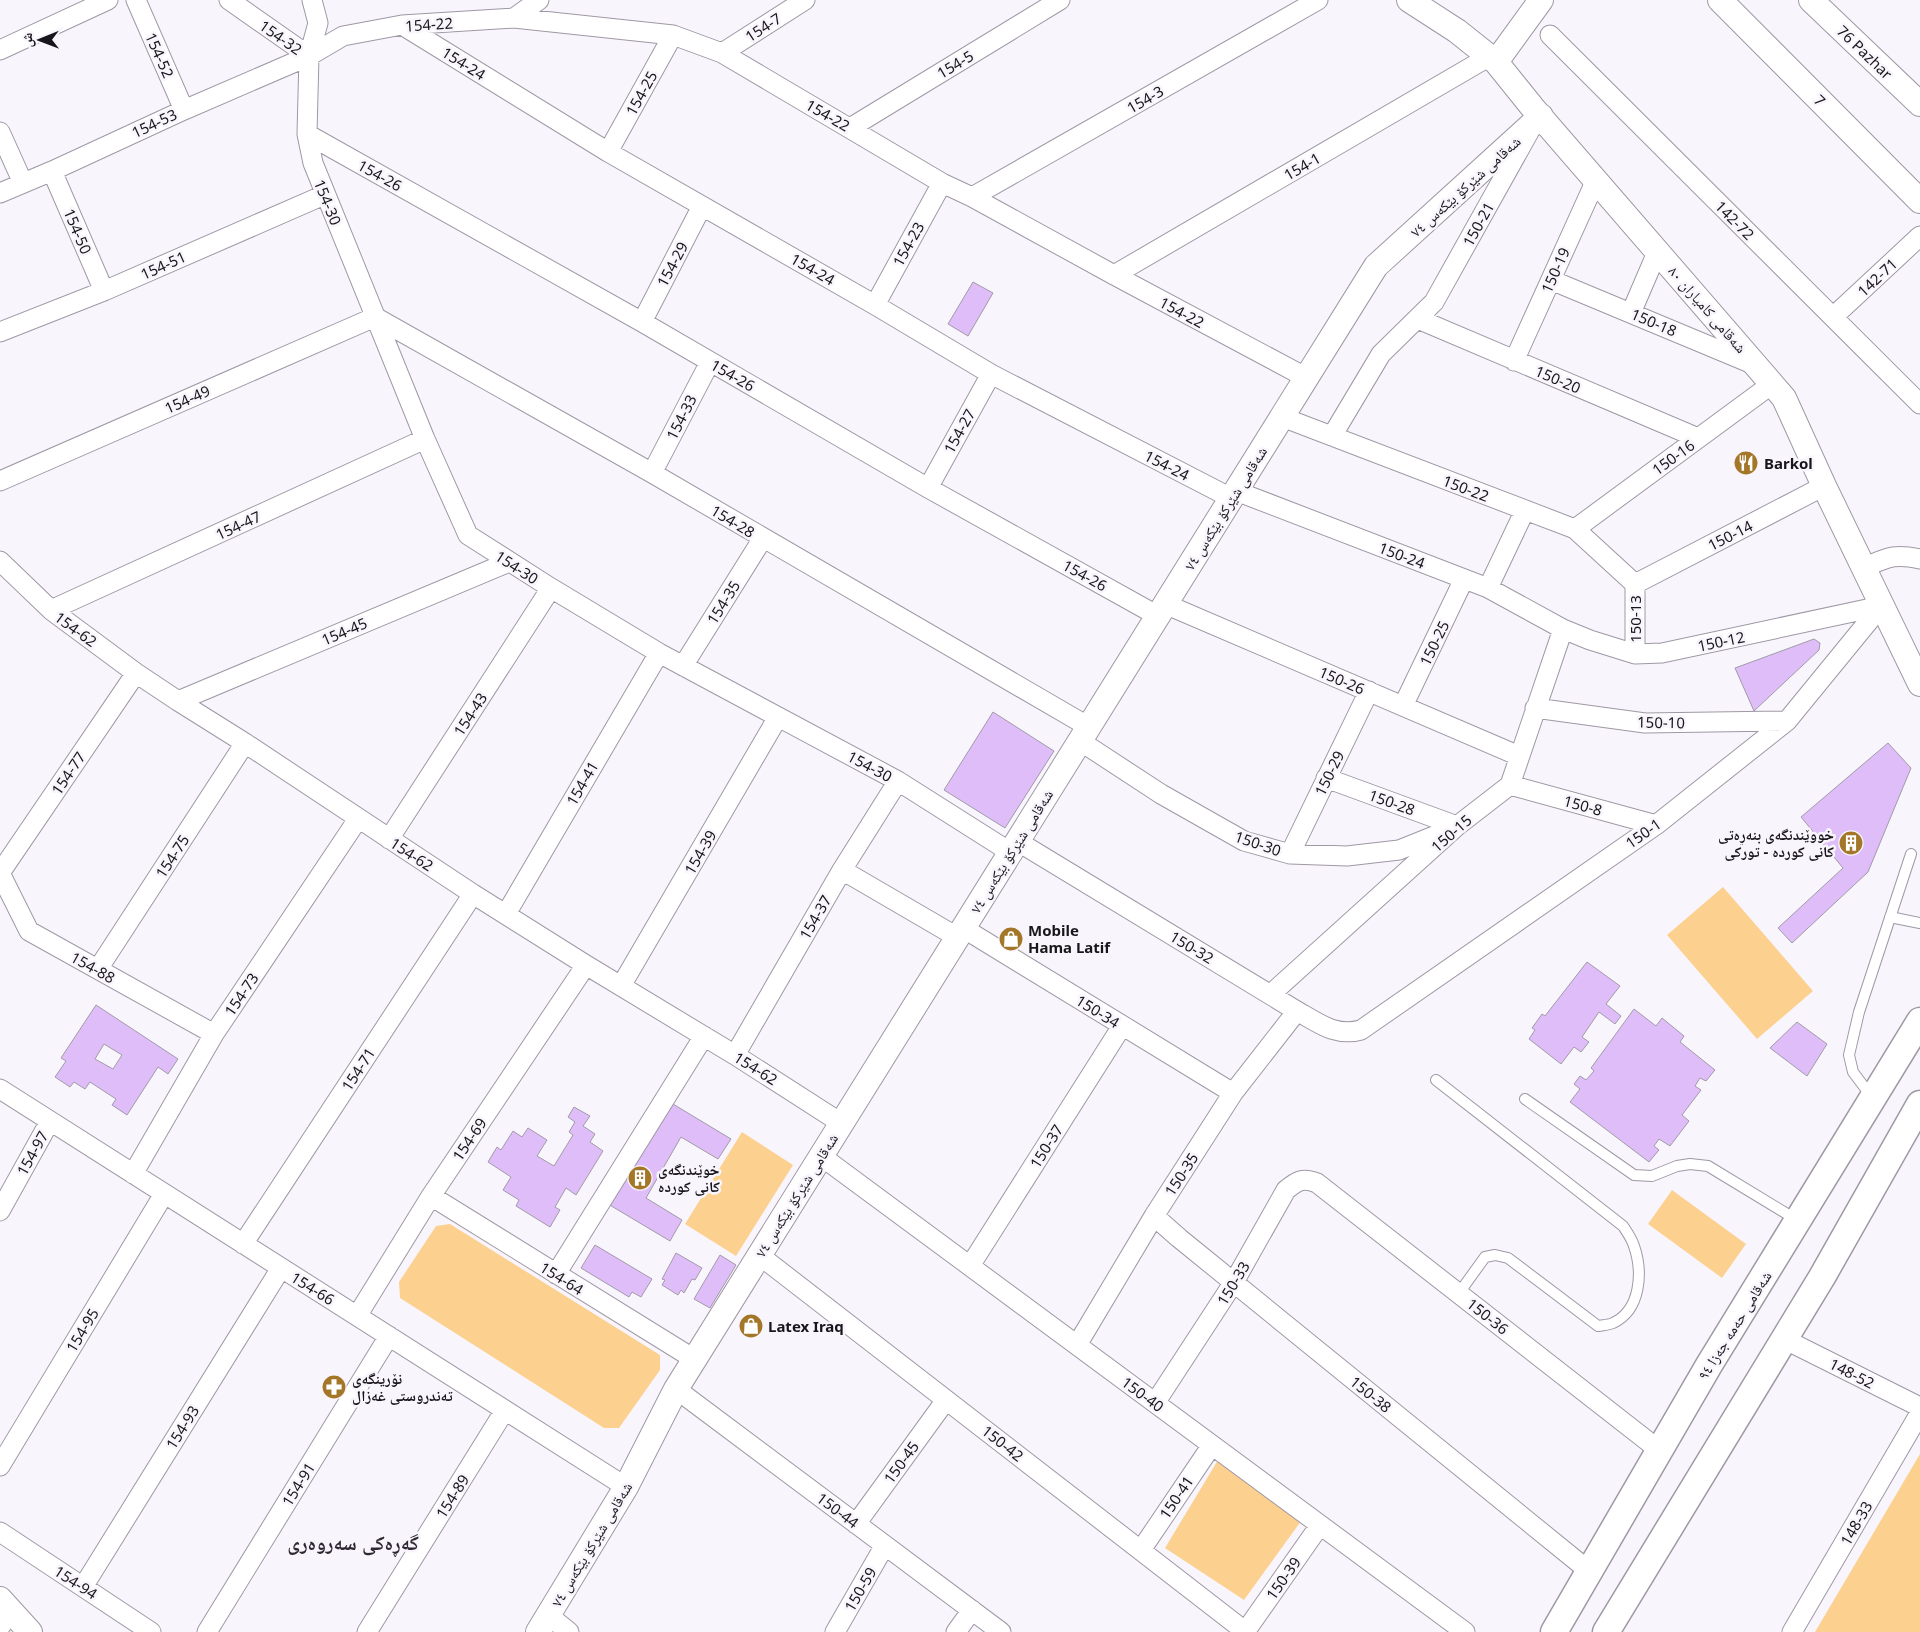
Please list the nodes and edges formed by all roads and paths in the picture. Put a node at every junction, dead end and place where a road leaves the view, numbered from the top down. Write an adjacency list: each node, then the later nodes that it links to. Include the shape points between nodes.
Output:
1 (108, 0): 17 (street)
2 (136, 0): 22 (street, 154-52)
3 (229, 0): 19 (street, 154-32)
4 (312, 0): 19 (street, 154-30, via 318,23)
5 (540, 0): 13 (street)
6 (805, 0): 18 (street, 154-7)
7 (1060, 0): 24 (street, 154-5)
8 (1318, 0): 34 (street, 154-3)
9 (1409, 0): 20 (street, شەقامی کامیاران ٨٠)
10 (1541, 0): 20 (street)
11 (1720, 0): 35 (street, 7)
12 (1811, 0): 21 (street, 76 Pazhar)
13 (516, 9): 14 (street, 154-22); 15 (street, 154-22)
14 (402, 25): 19 (street, 154-22, via 343,36); 27 (street, 154-24)
15 (673, 35): 18 (street, 154-22); 27 (street, 154-25)
16 (1550, 35): 45 (street, 142-72)
17 (0, 50)
18 (722, 53): 24 (street, 154-22)
19 (309, 56): 22 (street, 154-53); 26 (street, 154-30)
20 (1493, 59): 23 (street, شەقامی کامیاران ٨٠); 39 (street, 154-1)
21 (1920, 104)
22 (184, 110): 28 (street, 154-53)
23 (1537, 120): 29 (street, شەقامی کامیاران ٨٠); 46 (street, 150-21, via 1434,302); 53 (street, شەقامی شێرکۆ بێکەس ٧٤, via 1376,266)
24 (850, 128): 31 (street, 154-22)
25 (0, 132): 30 (street)
26 (307, 134): 33 (street, 154-30, via 312,163); 47 (street, 154-26)
27 (608, 152): 36 (street, 154-24)
28 (52, 171): 30 (street, 154-53); 41 (street, 154-50)
29 (1596, 180): 38 (street, شەقامی کامیاران ٨٠); 40 (street, 150-19)
30 (23, 183): 32 (street, 154-53)
31 (942, 183): 34 (street, 154-22); 42 (street, 154-23)
32 (0, 193)
33 (324, 195): 41 (street, 154-51); 44 (street, 154-30)
34 (972, 197): 39 (street, 154-22)
35 (1920, 201)
36 (702, 206): 42 (street, 154-24); 47 (street, 154-29)
37 (1920, 236): 45 (street, 142-71)
38 (1658, 250): 43 (street); 51 (street, شەقامی کامیاران ٨٠)
39 (1114, 275): 53 (street, 154-22)
40 (1551, 280): 43 (street, 150-18); 49 (street, 150-19)
41 (104, 291): 48 (street, 154-51)
42 (875, 305): 52 (street, 154-24)
43 (1631, 313): 51 (street, 150-18)
44 (375, 317): 59 (street, 154-30); 60 (street, 154-28); 61 (street, 154-49)
45 (1834, 317): 55 (street, 142-72)
46 (1418, 319): 49 (street, 150-20); 57 (street, 150-21, via 1381,354)
47 (642, 322): 50 (street, 154-26)
48 (0, 332)
49 (1514, 361): 58 (street, 150-20)
50 (710, 362): 60 (street, 154-33); 63 (street, 154-26)
51 (1757, 366): 54 (street, شەقامی کامیاران ٨٠)
52 (991, 374): 63 (street, 154-27); 64 (street, 154-24)
53 (1306, 378): 56 (street, شەقامی شێرکۆ بێکەس ٧٤)
54 (1772, 384): 58 (street, 150-16); 62 (street, شەقامی کامیاران ٨٠, via 1784,398)
55 (1920, 404)
56 (1282, 416): 57 (street, 150-22); 64 (street, شەقامی شێرکۆ بێکەس ٧٤)
57 (1332, 436): 65 (street, 150-22)
58 (1698, 438): 66 (street, 150-16)
59 (425, 439): 67 (street, 154-30); 79 (street, 154-47)
60 (652, 473): 68 (street, 154-28)
61 (0, 481)
62 (1824, 486): 72 (street, شەقامی کامیاران ٨٠); 75 (street, 150-14)
63 (928, 488): 80 (street, 154-26)
64 (1234, 495): 74 (street, 150-24); 80 (street, شەقامی شێرکۆ بێکەس ٧٤)
65 (1525, 510): 66 (street, 150-22); 77 (street)
66 (1575, 530): 75 (street, 150-22)
67 (468, 535): 71 (street, 154-30); 73 (street)
68 (762, 538): 84 (street, 154-35); 93 (street, 154-28)
69 (1920, 559): 72 (street, via 1892,556)
70 (0, 562): 79 (street, 154-62)
71 (509, 562): 73 (street, 154-45); 76 (street, 154-30)
72 (1863, 568): 78 (street, شەقامی کامیاران ٨٠)
73 (484, 572): 88 (street, 154-45)
74 (1464, 579): 77 (street, 150-24); 89 (street, 150-25)
75 (1635, 584): 83 (street, 150-13)
76 (551, 588): 82 (street, 154-30); 102 (street, 154-43)
77 (1488, 588): 81 (street, 150-24)
78 (1881, 606): 83 (street, 150-12, via 1662,653); 86 (street, شەقامی کامیاران ٨٠); 92 (street, 150-1)
79 (50, 610): 85 (street, 154-62)
80 (1161, 610): 87 (street, 150-26); 93 (street, شەقامی شێرکۆ بێکەس ٧٤)
81 (1563, 629): 83 (street, 150-12); 90 (street)
82 (659, 653): 84 (street, 154-30); 109 (street, 154-41)
83 (1636, 654)
84 (683, 666): 91 (street, 154-30)
85 (136, 673): 88 (street, 154-62); 107 (street, 154-77)
86 (1920, 684)
87 (1369, 691): 89 (street, 150-26); 96 (street, 150-29)
88 (178, 701): 94 (street, 154-62)
89 (1403, 706): 95 (street, 150-26)
90 (1535, 708): 92 (street, 150-10, via 1645,723); 95 (street)
91 (778, 717): 97 (street, 154-30); 115 (street, 154-39)
92 (1787, 721): 100 (street, 150-1)
93 (1084, 734): 103 (street, شەقامی شێرکۆ بێکەس ٧٤); 104 (street, 150-30, via 1161,794 1244,842)
94 (245, 743): 99 (street, 154-62); 114 (street, 154-75)
95 (1519, 756): 98 (street)
96 (1326, 778): 101 (street, 150-28); 104 (street, 150-29)
97 (898, 781): 103 (street, 154-30); 106 (street, 154-37)
98 (1510, 786): 100 (street, 150-8); 101 (street, 150-15)
99 (358, 819): 102 (street, 154-62); 121 (street, 154-73)
100 (1656, 825): 119 (street, 150-1)
101 (1457, 826): 104 (street, 150-30, via 1399,850 1347,856); 116 (street, 150-15)
102 (389, 839): 108 (street, 154-62)
103 (1013, 847): 112 (street, شەقامی شێرکۆ بێکەس ٧٤); 116 (street, 150-32)
104 (1290, 854)
105 (1911, 854): 110 (lane)
106 (842, 870): 112 (street, 150-34); 123 (street, 154-37)
107 (0, 873): 114 (street, 154-88, via 28,931)
108 (473, 894): 109 (street, 154-62); 140 (street, 154-71)
109 (506, 914): 113 (street, 154-62)
110 (1890, 918): 111 (lane); 127 (lane, via 1859,1012 1849,1056 1853,1072)
111 (1920, 923)
112 (960, 932): 120 (street, 150-34); 131 (street, شەقامی شێرکۆ بێکەس ٧٤)
113 (586, 965): 115 (street, 154-62); 136 (street, 154-69)
114 (98, 969): 121 (street, 154-88)
115 (621, 986): 122 (street, 154-62)
116 (1271, 994): 117 (street, 150-32)
117 (1297, 1012): 119 (street, 150-32, via 1342,1033 1361,1030); 126 (street, 150-35)
118 (1920, 1021): 127 (main road, شەقامی حەمە جەزا ٩٤)
119 (1372, 1023)
120 (1122, 1026): 126 (street, 150-34); 142 (street, 150-37)
121 (214, 1034): 133 (street, 154-73)
122 (704, 1036): 123 (street, 154-62); 144 (street)
123 (735, 1055): 131 (street, 154-62)
124 (1436, 1080): 146 (lane, via 1624,1226 1634,1246 1638,1270 1635,1300 1624,1316 1598,1326 1508,1258 1485,1257)
125 (0, 1089): 130 (street, 154-66)
126 (1233, 1093): 138 (street, 150-35)
127 (1872, 1097): 139 (main road, شەقامی حەمە جەزا ٩٤)
128 (1525, 1099): 139 (lane, via 1634,1175 1652,1176 1690,1164 1708,1166)
129 (1920, 1104): 149 (main road)
130 (50, 1121): 133 (street, 154-66); 137 (street, 154-97)
131 (841, 1123): 132 (street, شەقامی شێرکۆ بێکەس ٧٤)
132 (821, 1156): 141 (street, شەقامی شێرکۆ بێکەس ٧٤); 142 (street, 150-40)
133 (133, 1174): 135 (street, 154-66)
134 (1317, 1183): 145 (street, 150-33, via 1302,1179 1286,1190); 146 (street, 150-36)
135 (164, 1194): 140 (street, 154-66); 160 (street, 154-95)
136 (431, 1196): 144 (street, 154-64); 147 (street, 154-69)
137 (0, 1211)
138 (1154, 1216): 145 (street, 150-38); 150 (street, 150-35)
139 (1798, 1221): 159 (main road, شەقامی حەمە جەزا ٩٤)
140 (243, 1244): 143 (street, 154-66)
141 (759, 1255): 151 (street, شەقامی شێرکۆ بێکەس ٧٤); 153 (street, 150-42)
142 (970, 1266): 150 (street, 150-40)
143 (281, 1268): 147 (street, 154-66); 168 (street, 154-93)
144 (556, 1274): 151 (street, 154-64)
145 (1234, 1282): 154 (street, 150-33); 167 (street, 150-38)
146 (1459, 1293): 159 (street, 150-36)
147 (357, 1316): 148 (street, 154-66)
148 (389, 1336): 156 (street, 154-66); 175 (street, 154-91)
149 (1784, 1339): 155 (street, 148-52); 172 (main road)
150 (1077, 1345): 154 (street, 150-40)
151 (694, 1359): 152 (street, شەقامی شێرکۆ بێکەس ٧٤)
152 (676, 1389): 161 (street, شەقامی شێرکۆ بێکەس ٧٤); 162 (street, 150-44)
153 (946, 1400): 162 (street, 150-45); 166 (street, 150-42)
154 (1155, 1403): 158 (street, 150-40)
155 (1920, 1407)
156 (505, 1410): 161 (street, 154-66); 176 (street, 154-89)
157 (1920, 1413): 184 (street, 148-33)
158 (1212, 1445): 163 (street, 150-40); 166 (street, 150-41)
159 (1660, 1450): 167 (main road, شەقامی حەمە جەزا ٩٤)
160 (0, 1466)
161 (626, 1487): 171 (street, شەقامی شێرکۆ بێکەس ٧٤)
162 (856, 1524): 165 (street, 150-44)
163 (1320, 1525): 181 (street, 150-39); 182 (street, 150-40)
164 (0, 1532): 168 (street, 154-94)
165 (885, 1545): 169 (street, 150-44); 178 (street, 150-59)
166 (1140, 1550): 181 (street, 150-42)
167 (1589, 1571): 183 (main road, شەقامی حەمە جەزا ٩٤)
168 (83, 1587): 174 (street, 154-94)
169 (972, 1610): 179 (street); 180 (street, 150-44)
170 (4, 1612): 173 (street)
171 (543, 1624): 177 (street)
172 (1614, 1629)
173 (30, 1632)
174 (151, 1632)
175 (207, 1632)
176 (367, 1632)
177 (569, 1632)
178 (835, 1632)
179 (956, 1632)
180 (1001, 1632)
181 (1246, 1632)
182 (1465, 1632)
183 (1554, 1632)
184 (1792, 1632)

